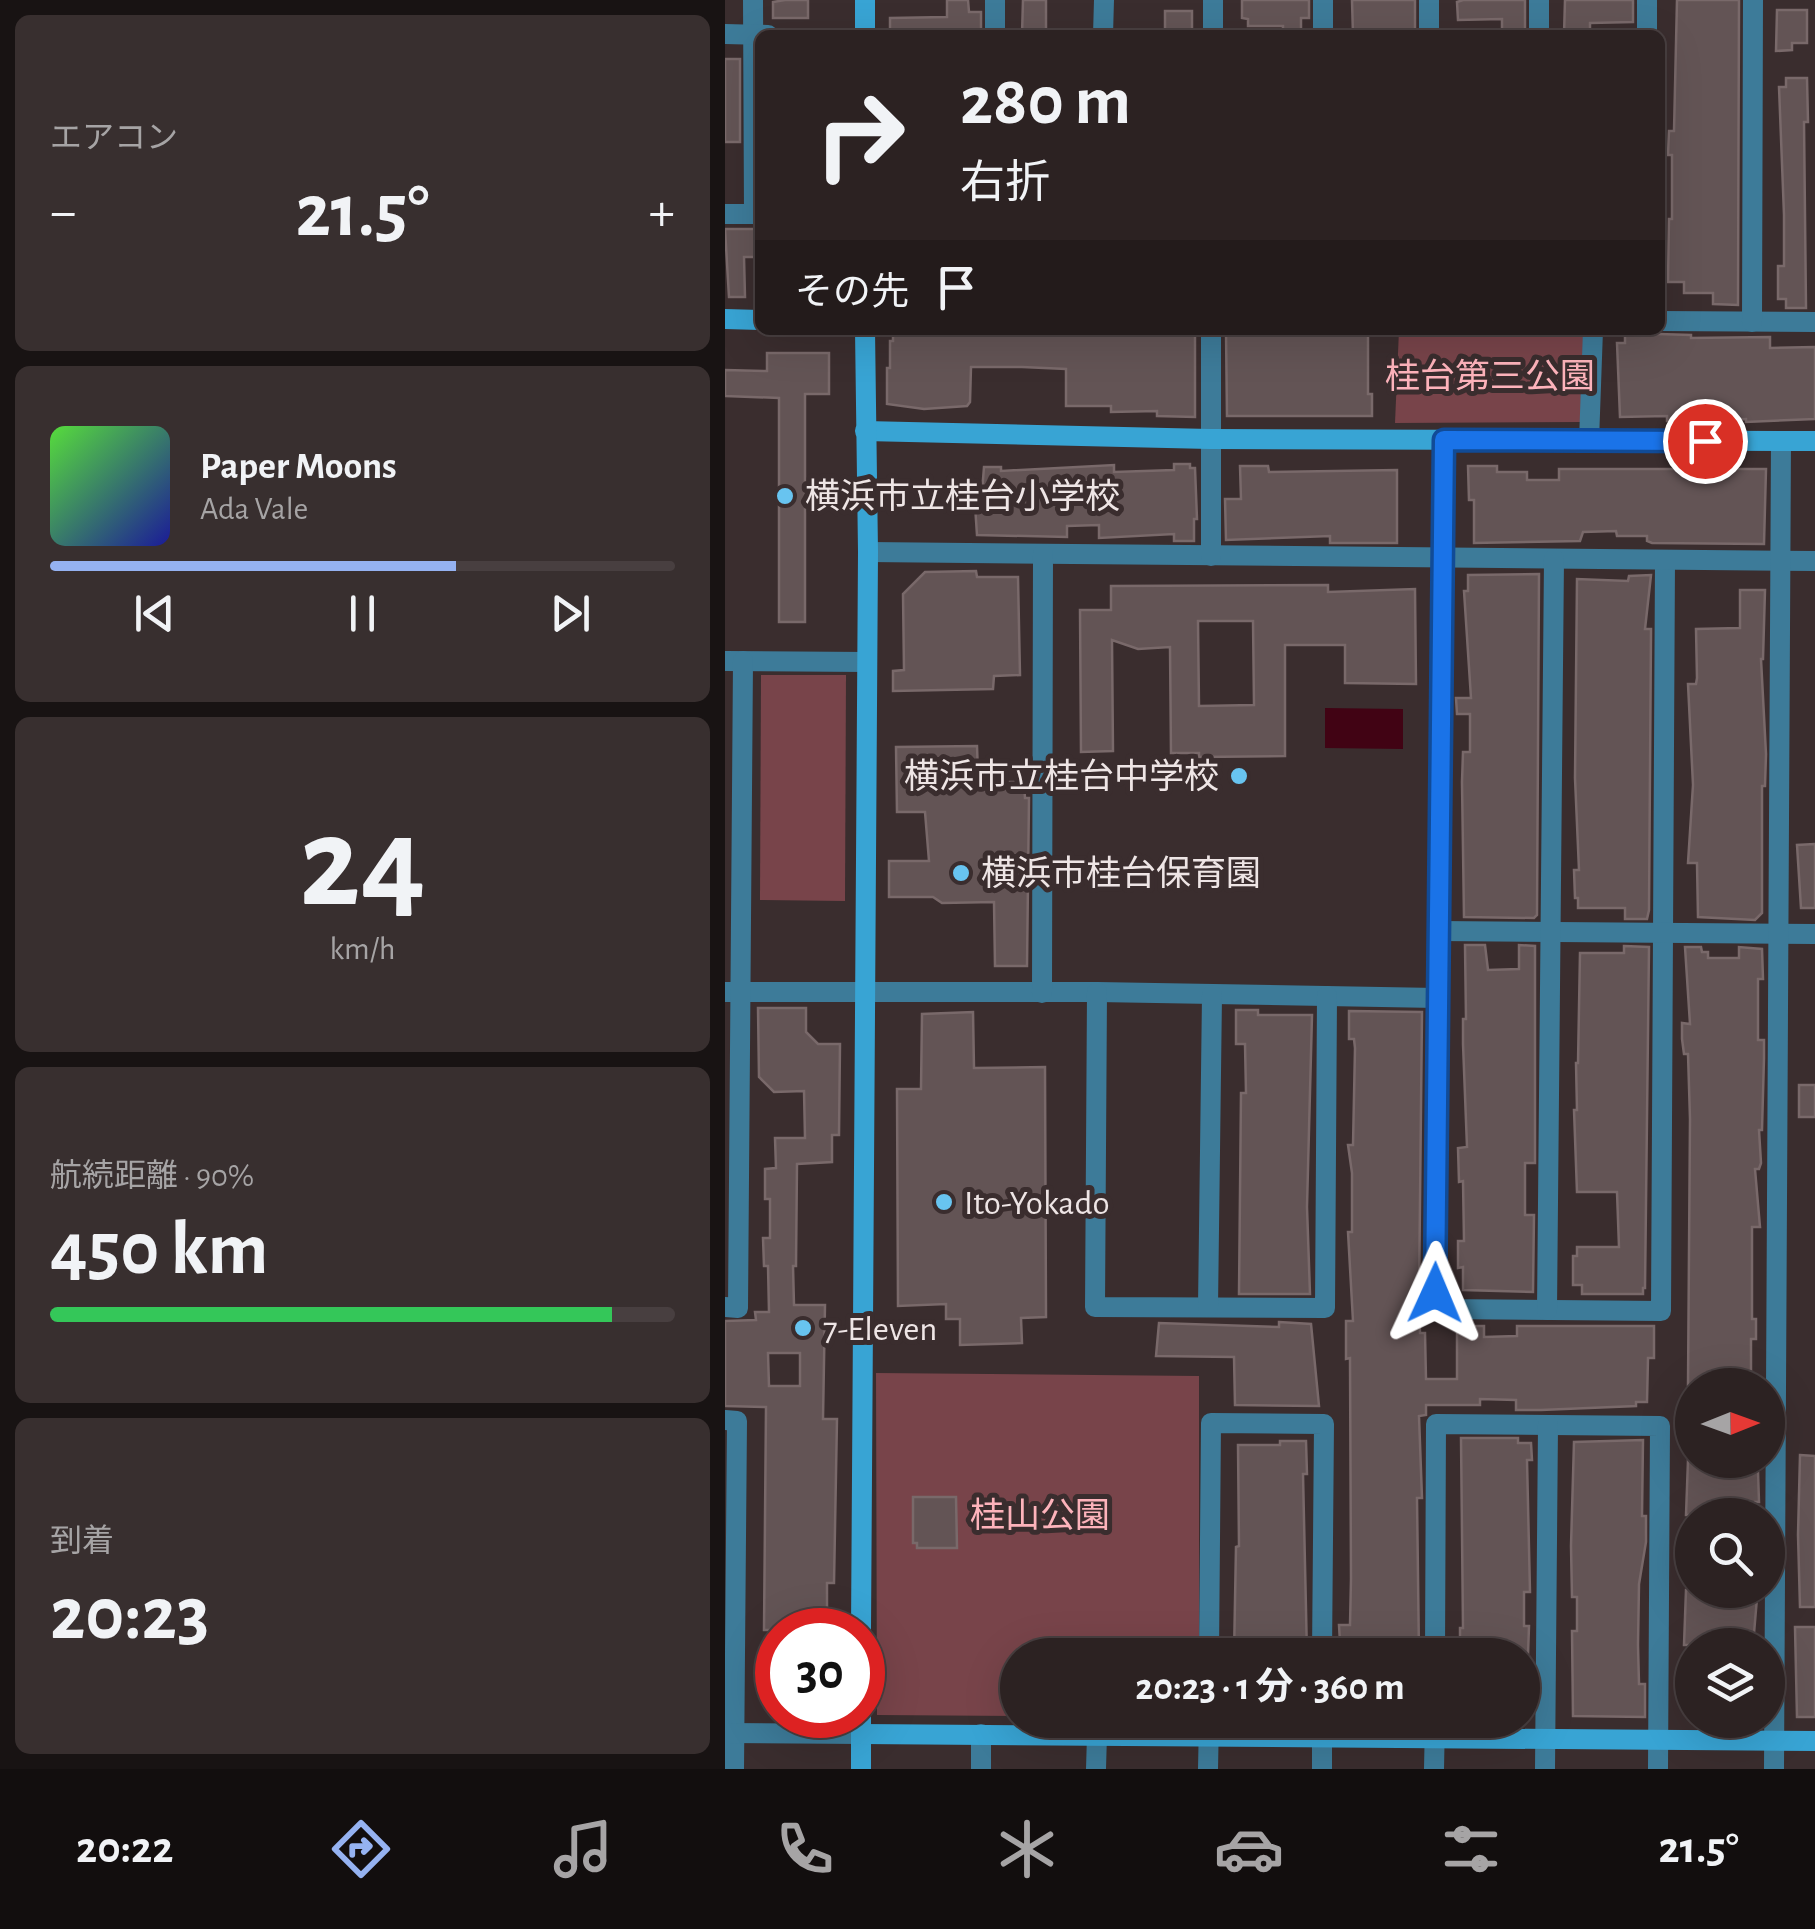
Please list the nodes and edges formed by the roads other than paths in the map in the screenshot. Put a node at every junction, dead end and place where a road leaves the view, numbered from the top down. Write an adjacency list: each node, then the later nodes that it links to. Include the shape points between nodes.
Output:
1 (753, 0): 11 (street)
2 (865, 0): 12 (street)
3 (995, 0): 13 (street)
4 (1104, 0): 14 (street)
5 (1213, 0): 15 (street)
6 (1323, 0): 16 (street)
7 (1429, 0): 17 (street)
8 (1539, 0): 18 (street)
9 (1647, 0): 19 (street)
10 (1753, 0): 27 (street)
11 (760, 30)
12 (865, 30)
13 (995, 30)
14 (1103, 30)
15 (1213, 30)
16 (1323, 30)
17 (1429, 30)
18 (1539, 30)
19 (1647, 30)
20 (725, 34): 21 (street)
21 (755, 35)
22 (725, 214): 23 (street)
23 (755, 214)
24 (725, 320): 25 (street)
25 (755, 320)
26 (1665, 321): 27 (street)
27 (1753, 322): 28 (street)
28 (1815, 322)
29 (865, 335): 32 (street)
30 (1211, 335): 33 (street)
31 (1593, 335): 35 (street)
32 (865, 431): 33 (street); 38 (street)
33 (1210, 439): 34 (street); 40 (street)
34 (1444, 440): 35 (street); 41 (street)
35 (1589, 440): 36 (street)
36 (1781, 441): 37 (street); 44 (street)
37 (1815, 441)
38 (868, 552): 39 (street); 47 (street)
39 (1043, 554): 40 (street); 57 (street)
40 (1211, 556): 41 (street)
41 (1443, 558): 42 (street); 49 (street)
42 (1553, 558): 43 (street); 50 (street)
43 (1665, 560): 44 (street); 51 (street)
44 (1780, 561): 45 (street); 52 (street)
45 (1815, 561)
46 (734, 661): 47 (street); 48 (street)
47 (866, 662): 56 (street)
48 (733, 731): 54 (street)
49 (1439, 930): 50 (street); 60 (street)
50 (1552, 931): 51 (street); 63 (street)
51 (1663, 932): 52 (street); 63 (street, via 1661,1310)
52 (1779, 933): 53 (street); 83 (street)
53 (1815, 934)
54 (734, 992): 56 (street); 61 (street, via 738,1308)
55 (1097, 992): 57 (street); 58 (street); 62 (street, via 1095,1307)
56 (864, 993): 57 (street); 66 (street)
57 (1042, 993)
58 (1212, 994): 59 (street); 62 (street)
59 (1327, 996): 60 (street); 62 (street, via 1325,1308)
60 (1437, 998): 63 (street, via 1440,1308)
61 (725, 1307)
62 (1208, 1307)
63 (1547, 1310)
64 (725, 1420): 72 (street, via 737,1420)
65 (1549, 1425): 69 (street, via 1436,1424); 81 (street); 82 (street, via 1660,1426)
66 (861, 1608)
67 (1209, 1638): 68 (street, via 1211,1423 1324,1424)
68 (1322, 1638)
69 (1435, 1638)
70 (885, 1726): 73 (street)
71 (755, 1731): 72 (street)
72 (730, 1733): 85 (street)
73 (981, 1734): 74 (street); 87 (street)
74 (1000, 1734)
75 (861, 1738): 86 (street)
76 (1097, 1738): 88 (street)
77 (1209, 1738): 89 (street)
78 (1322, 1738): 90 (street)
79 (1435, 1738): 91 (street)
80 (1534, 1738): 81 (street)
81 (1545, 1739): 82 (street); 92 (street)
82 (1658, 1740): 83 (street); 93 (street)
83 (1774, 1741): 84 (street); 94 (street)
84 (1815, 1741)
85 (735, 1769)
86 (861, 1769)
87 (981, 1769)
88 (1096, 1769)
89 (1208, 1769)
90 (1321, 1769)
91 (1434, 1769)
92 (1545, 1769)
93 (1658, 1769)
94 (1774, 1769)

